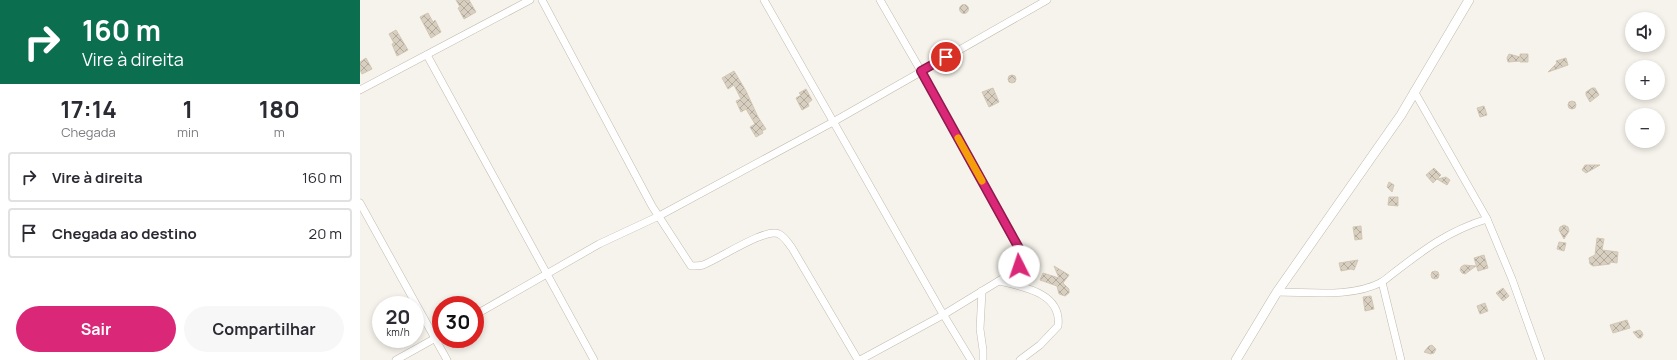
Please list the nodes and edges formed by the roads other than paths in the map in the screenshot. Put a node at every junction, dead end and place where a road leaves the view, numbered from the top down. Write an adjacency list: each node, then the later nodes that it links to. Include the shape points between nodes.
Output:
1 (530, 0): 7 (street)
2 (542, 0): 13 (street)
3 (764, 0): 11 (street)
4 (880, 0): 8 (street)
5 (1047, 0): 8 (street)
6 (1469, 0): 10 (street)
7 (427, 54): 9 (street); 15 (street)
8 (921, 71): 11 (street); 16 (street, via 1020,250 1019,266 1015,272)
9 (360, 90)
10 (1414, 91): 14 (street); 19 (street, via 1401,115)
11 (833, 122): 13 (street); 21 (street)
12 (360, 203): 22 (street)
13 (658, 216): 15 (street, via 599,244); 28 (street, via 691,266 702,265 722,256 762,234 779,234 792,248)
14 (1487, 219): 17 (street, via 1437,240); 34 (street, via 1512,279)
15 (546, 275): 20 (street); 27 (street)
16 (1000, 281): 18 (street); 31 (street, via 1049,298 1057,309 1058,326 1040,345)
17 (1382, 282): 19 (street, via 1372,287 1346,292); 33 (street)
18 (982, 291): 21 (street); 30 (street, via 980,329)
19 (1277, 292): 32 (street)
20 (484, 310)
21 (943, 315): 28 (street); 29 (street)
22 (432, 326)
23 (432, 339): 25 (street)
24 (442, 348): 26 (street)
25 (396, 360)
26 (447, 360)
27 (594, 360)
28 (859, 360)
29 (971, 360)
30 (983, 360)
31 (1020, 360)
32 (1236, 360)
33 (1401, 360)
34 (1540, 360)

